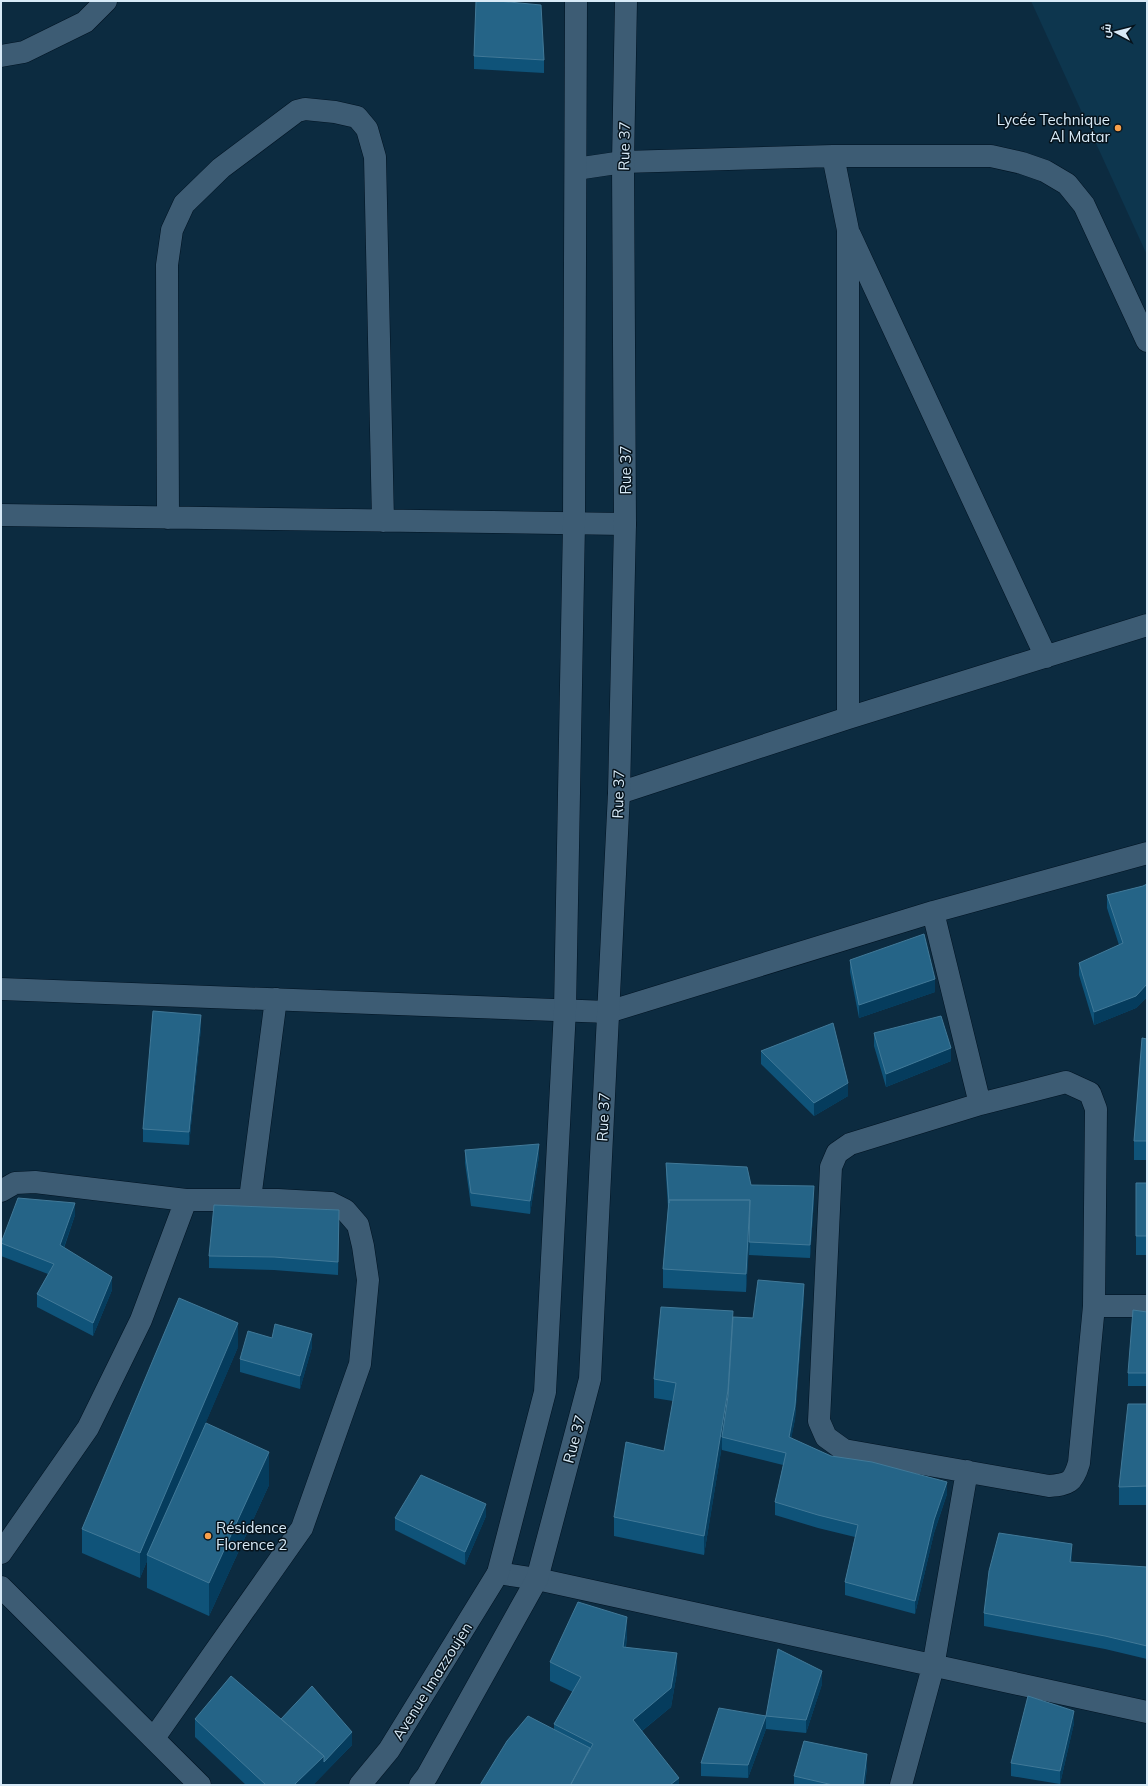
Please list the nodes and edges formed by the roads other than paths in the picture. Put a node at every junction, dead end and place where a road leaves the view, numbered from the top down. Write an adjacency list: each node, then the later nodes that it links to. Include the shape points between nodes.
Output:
1 (106, 1): 4 (street, via 84,22 24,52)
2 (576, 1): 7 (street)
3 (626, 1): 6 (street, Rue 37)
4 (1, 56)
5 (833, 156): 6 (street); 8 (street); 9 (street, via 991,156 1045,171 1067,184 1084,205)
6 (623, 162): 7 (street); 14 (street, Rue 37)
7 (576, 169): 13 (street)
8 (848, 230): 16 (street); 17 (street)
9 (1147, 341)
10 (1, 515): 11 (street)
11 (168, 518): 12 (street); 12 (street, via 167,266 172,230 184,204 221,168 297,112 305,110 335,112 357,117 367,128 375,157)
12 (383, 521): 13 (street)
13 (574, 523): 14 (street); 23 (street)
14 (625, 524): 18 (street, Rue 37)
15 (1147, 625): 16 (street)
16 (1046, 657): 17 (street)
17 (848, 718): 18 (street)
18 (619, 793): 24 (street, Rue 37)
19 (1147, 853): 20 (street)
20 (933, 912): 24 (street); 25 (street)
21 (1, 989): 22 (street)
22 (276, 999): 23 (street); 28 (street)
23 (565, 1010): 24 (street); 33 (street, via 545,1392)
24 (608, 1012): 34 (street, Rue 37, via 590,1379)
25 (980, 1104): 29 (street, via 1066,1082 1090,1093 1096,1109); 31 (street, via 850,1144 837,1153 831,1167 819,1422 826,1437 844,1450)
26 (1, 1191): 27 (street, via 15,1183 35,1182)
27 (186, 1200): 28 (street); 32 (street, via 141,1320 88,1428)
28 (250, 1200): 38 (street, via 330,1203 345,1210 358,1225 364,1246 368,1280 360,1364 302,1528)
29 (1094, 1306): 30 (street); 31 (street, via 1079,1463 1075,1477 1064,1485 1049,1486)
30 (1147, 1306)
31 (967, 1471): 36 (street)
32 (1, 1553)
33 (498, 1573): 34 (street); 40 (street, Avenue Imazzoujen, via 389,1750)
34 (537, 1579): 36 (street); 41 (street)
35 (1, 1587): 38 (street)
36 (933, 1667): 37 (street); 42 (street)
37 (1147, 1712)
38 (154, 1738): 39 (street)
39 (200, 1785)
40 (360, 1785)
41 (420, 1785)
42 (901, 1785)

